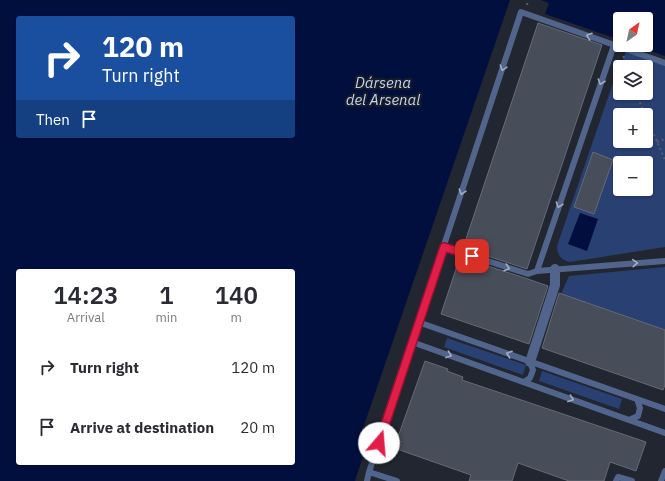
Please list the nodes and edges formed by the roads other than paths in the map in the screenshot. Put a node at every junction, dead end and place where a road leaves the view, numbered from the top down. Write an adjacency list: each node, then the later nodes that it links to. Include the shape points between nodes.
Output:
1 (613, 45): 5 (lane, one-way to 5, via 521,12)
2 (613, 48): 8 (lane, one-way to 8)
3 (634, 52): 4 (lane)
4 (665, 63)
5 (444, 247): 8 (lane, one-way to 8, via 528,274); 9 (lane)
6 (665, 261): 7 (lane, one-way to 6)
7 (555, 269): 8 (lane); 11 (street, via 555,285)
8 (537, 271)
9 (418, 322): 10 (lane); 11 (lane, one-way to 9)
10 (412, 342): 12 (lane, one-way to 12); 18 (lane)
11 (530, 362): 12 (lane, via 533,370 530,378); 13 (lane)
12 (524, 382): 15 (lane, one-way to 15)
13 (637, 399): 14 (lane); 15 (lane, via 640,408 638,416)
14 (665, 409)
15 (629, 420): 16 (lane)
16 (665, 433)
17 (665, 471): 23 (lane)
18 (369, 472): 19 (lane); 20 (lane)
19 (367, 481)
20 (397, 481)
21 (616, 481): 22 (lane, via 618,477)
22 (632, 481)
23 (662, 481)

